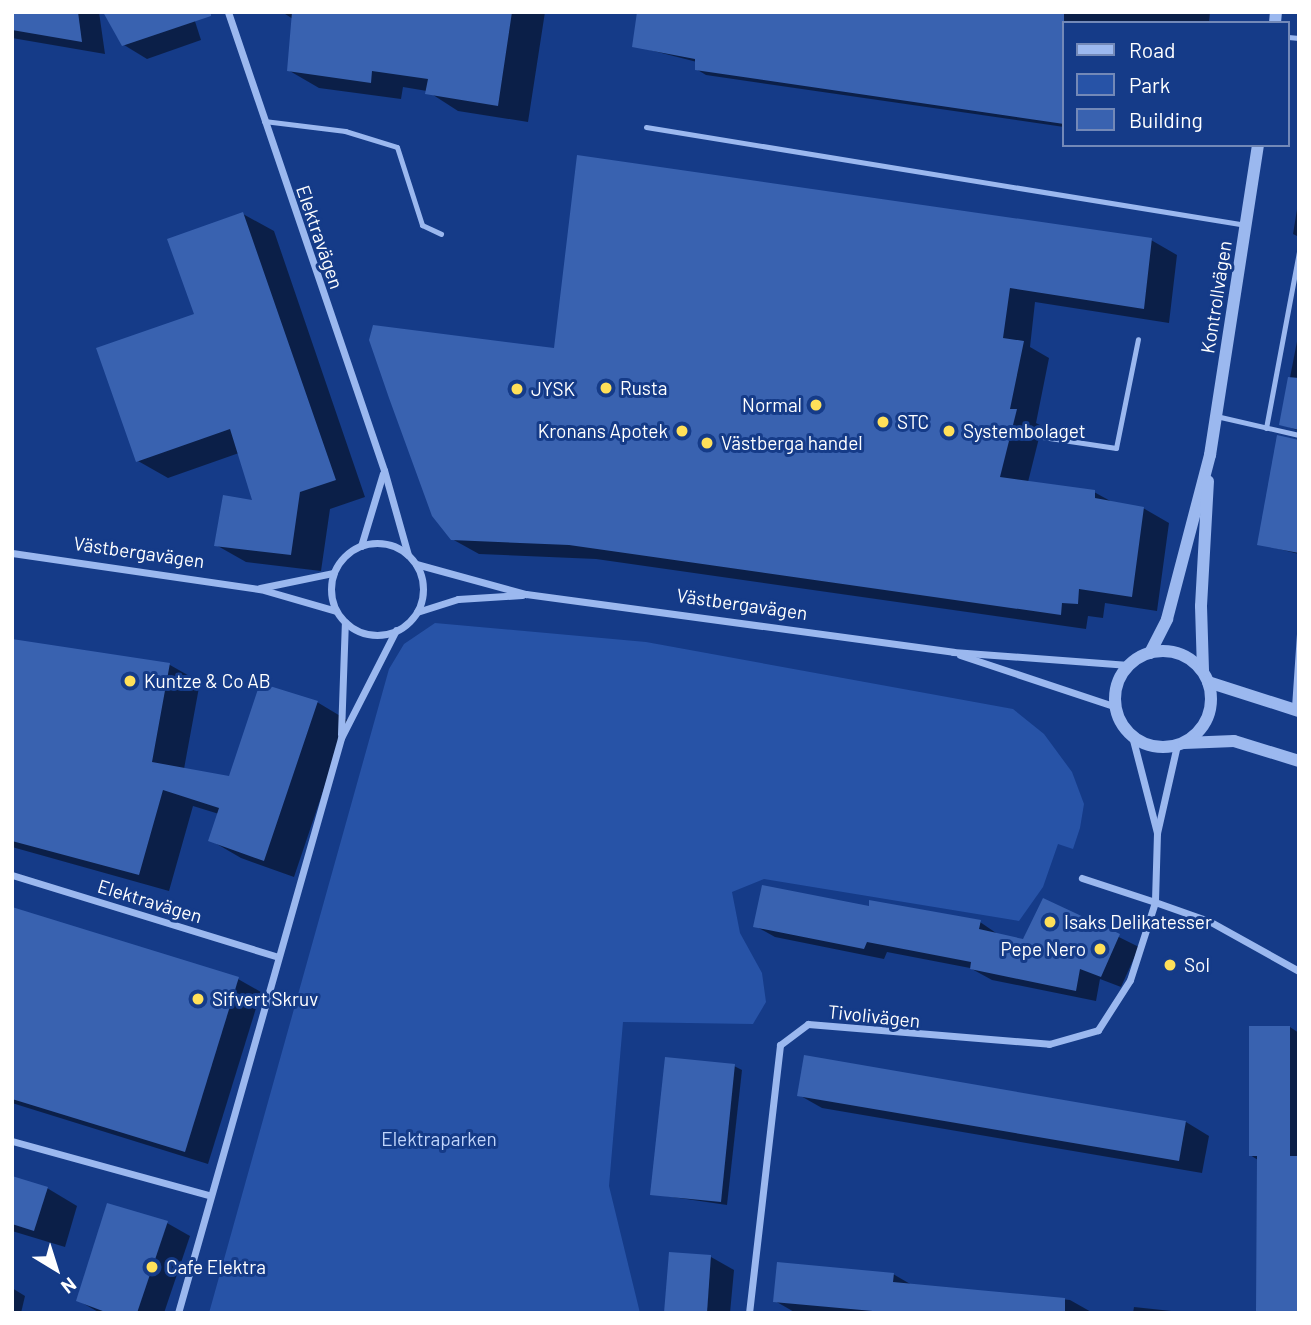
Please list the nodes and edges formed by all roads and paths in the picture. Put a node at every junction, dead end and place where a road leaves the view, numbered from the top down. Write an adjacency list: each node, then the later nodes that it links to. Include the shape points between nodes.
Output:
1 (228, 12): 2 (street, Elektravägen)
2 (263, 121): 6 (lane, via 345,131 397,147 422,225); 14 (street, Elektravägen)
3 (646, 127): 5 (lane)
4 (1258, 147): 5 (street, Kontrollvägen)
5 (1246, 225): 9 (street, Kontrollvägen)
6 (441, 234)
7 (1299, 252): 10 (lane)
8 (1138, 339): 12 (lane, via 1116,448)
9 (1216, 416): 10 (lane); 13 (street, Kontrollvägen)
10 (1266, 428): 11 (lane)
11 (1299, 435)
12 (1036, 436)
13 (1210, 455): 28 (street, Kontrollvägen, via 1167,619); 30 (street, Kontrollvägen, via 1201,606)
14 (384, 470): 15 (street); 17 (street, Elektravägen)
15 (361, 546): 17 (street, via 386,543); 19 (street, via 340,561)
16 (12, 553): 20 (street, Västbergavägen)
17 (408, 555): 18 (street)
18 (416, 564): 21 (street, Västbergavägen); 23 (street, via 423,587)
19 (334, 573): 20 (street, Västbergavägen); 22 (street, via 331,586)
20 (260, 589): 22 (street, Västbergavägen)
21 (526, 594): 23 (street, Västbergavägen, via 458,599); 27 (street, Västbergavägen)
22 (336, 611): 24 (street)
23 (416, 612): 25 (street)
24 (345, 622): 25 (street, via 369,634); 34 (street)
25 (396, 631): 34 (street)
26 (1299, 633): 32 (lane)
27 (953, 652): 29 (street, Västbergavägen); 31 (street, Västbergavägen)
28 (1150, 653): 29 (street); 30 (street, via 1176,652)
29 (1129, 665): 31 (street, via 1114,694)
30 (1205, 676): 32 (street); 35 (street, via 1209,714 1199,732)
31 (1116, 707): 33 (street)
32 (1297, 711)
33 (1132, 736): 35 (street, via 1153,746); 37 (street)
34 (341, 738): 41 (street)
35 (1180, 744): 36 (street, via 1234,741); 37 (street)
36 (1299, 761)
37 (1157, 833): 40 (street, Tivolivägen)
38 (12, 875): 41 (street, Elektravägen)
39 (1082, 878): 40 (street)
40 (1155, 902): 42 (street, via 1209,921); 46 (street, Tivolivägen, via 1129,981 1112,1012 1098,1030 1088,1034 1049,1044 808,1024 785,1039 780,1045)
41 (278, 957): 44 (street)
42 (1299, 971)
43 (12, 1141): 44 (street)
44 (211, 1196): 45 (street)
45 (178, 1313)
46 (749, 1313)

